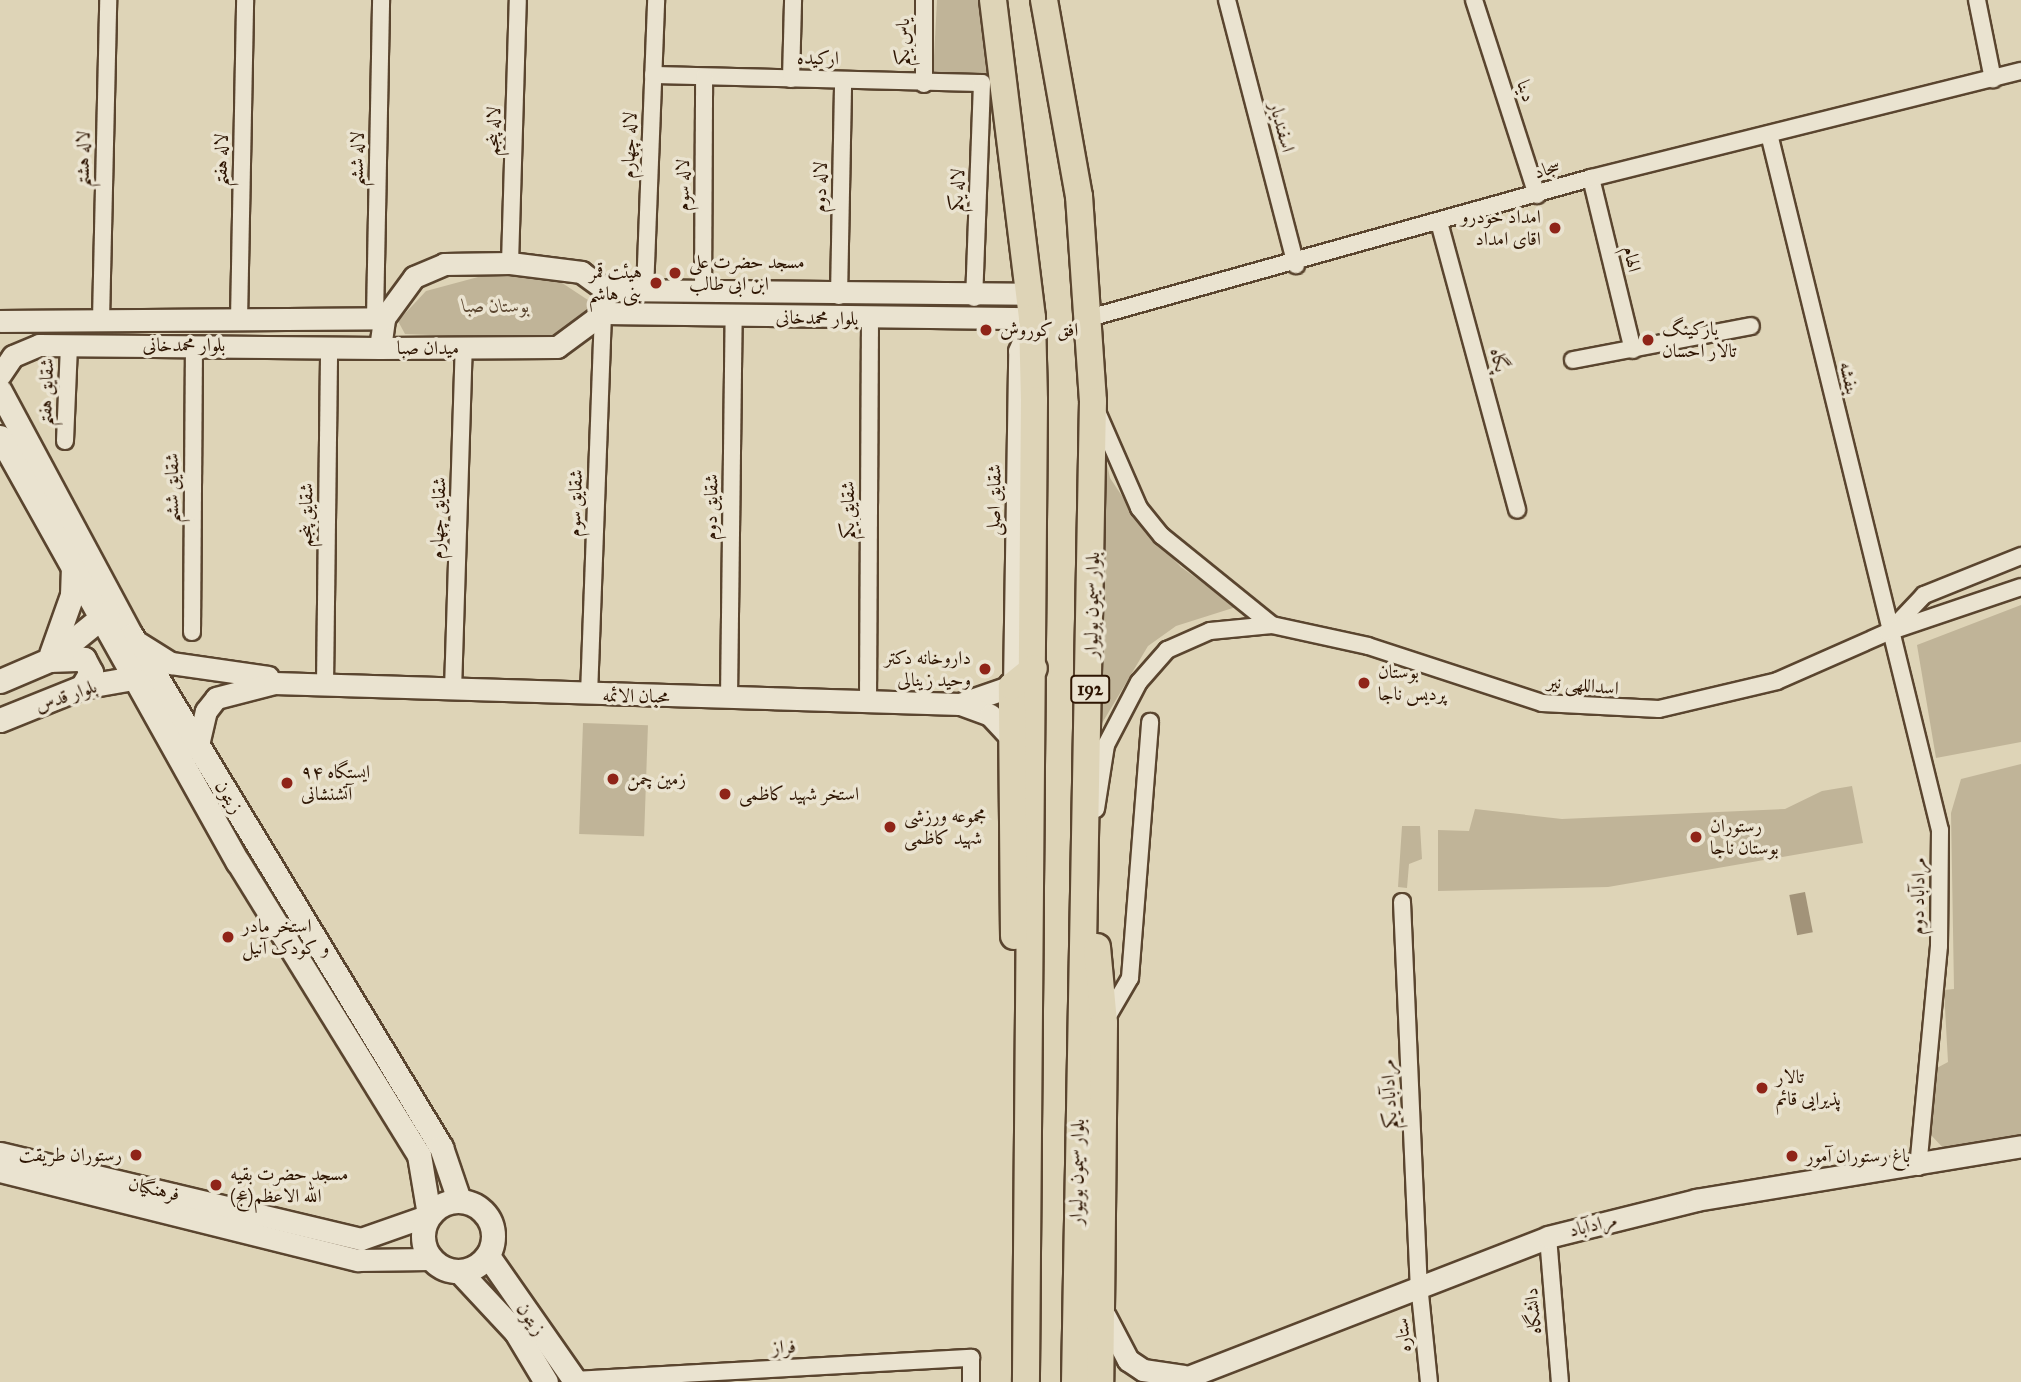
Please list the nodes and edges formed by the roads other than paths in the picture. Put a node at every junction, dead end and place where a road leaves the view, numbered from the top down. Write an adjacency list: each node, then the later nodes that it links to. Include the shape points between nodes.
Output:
1 (108, 0): 39 (street, لاله هشتم)
2 (245, 0): 40 (street, لاله هفتم)
3 (381, 0): 35 (street, لاله ششم)
4 (518, 0): 25 (street, لاله پنجم)
5 (656, 0): 14 (street, لاله چهارم)
6 (793, 0): 16 (street)
7 (924, 0): 20 (street, یاس یکم)
8 (993, 0): 32 (main road)
9 (1044, 0): 36 (main road, بلوار سیمون بولیوار / 192, via 1079,196)
10 (1227, 0): 26 (street, اسفندیار)
11 (1474, 0): 23 (street, دینا)
12 (1977, 0): 17 (street)
13 (2021, 71): 17 (street, سجاد)
14 (653, 75): 15 (street, ارکیده); 28 (street, لاله چهارم)
15 (704, 77): 16 (street, ارکیده); 29 (street, لاله سوم)
16 (791, 79): 18 (street, ارکیده)
17 (1993, 79): 21 (street, سجاد)
18 (843, 80): 20 (street, ارکیده); 30 (street, لاله دوم)
19 (982, 83): 20 (street, ارکیده); 31 (street, لاله یکم)
20 (924, 84)
21 (1769, 134): 22 (street, سجاد); 63 (street, بنفشه)
22 (1591, 178): 23 (street, سجاد); 48 (street, الهام)
23 (1537, 195): 24 (street, سجاد)
24 (1439, 222): 26 (street, سجاد); 55 (street, پگاه)
25 (509, 263): 27 (street, میدان صبا, via 561,266); 35 (street, میدان صبا, via 427,268)
26 (1296, 265): 36 (street, سجاد)
27 (606, 290): 28 (street, بلوار محمدخانی); 33 (street)
28 (645, 291): 29 (street, بلوار محمدخانی)
29 (703, 293): 30 (street, بلوار محمدخانی)
30 (839, 296): 31 (street, بلوار محمدخانی)
31 (974, 298): 32 (street, بلوار محمدخانی)
32 (1031, 306): 37 (street, بلوار محمدخانی); 66 (main road); 70 (street, شقایق اصلی, via 1017,351)
33 (603, 313): 34 (street, بلوار محمدخانی); 47 (street, میدان صبا, via 557,347); 73 (street, شقایق سوم)
34 (734, 316): 37 (street, بلوار محمدخانی); 74 (street, شقایق دوم)
35 (380, 318): 40 (street, بلوار محمدخانی); 46 (street, میدان صبا)
36 (1089, 318): 52 (main road, بلوار سیمون بولیوار / 192)
37 (870, 319): 75 (street, شقایق یکم)
38 (51, 320): 39 (street, بلوار محمدخانی); 41 (street, بلوار محمدخانی); 43 (street, via 43,337)
39 (101, 320): 40 (street, بلوار محمدخانی)
40 (239, 320)
41 (0, 321)
42 (1751, 326): 48 (street)
43 (60, 345): 44 (street, بلوار محمدخانی); 50 (street, بلوار محمدخانی, via 13,356); 54 (street, شقایق هفتم)
44 (194, 345): 45 (street, بلوار محمدخانی); 62 (street, شقایق ششم)
45 (329, 346): 46 (street, بلوار محمدخانی); 69 (street, شقایق پنجم)
46 (380, 348): 47 (street, میدان صبا)
47 (464, 348): 72 (street, شقایق چهارم)
48 (1633, 350): 49 (street)
49 (1573, 360)
50 (0, 375)
51 (0, 391): 59 (main road, زیتون)
52 (1093, 401): 61 (street, اسداللهی نیر, via 1139,508 1161,536); 82 (main road, بلوار سیمون بولیوار / 192)
53 (0, 437): 57 (main road, زیتون)
54 (65, 441)
55 (1517, 510)
56 (2021, 556): 63 (street, اسداللهی نیر, via 1923,595)
57 (73, 569): 60 (main road, زیتون); 65 (main road, via 72,595)
58 (2021, 587): 63 (street, اسداللهی نیر)
59 (117, 608): 60 (main road, بلوار قدس); 64 (main road, زیتون)
60 (96, 618): 65 (main road, بلوار قدس); 67 (main road, زیتون)
61 (1272, 625): 63 (street, اسداللهی نیر, via 1368,646 1517,697 1623,711 1686,704 1777,681); 82 (street, اسداللهی نیر, via 1191,637 1152,663 1106,745)
62 (192, 632)
63 (1888, 632): 89 (street, مرادآباد دوم, via 1926,753 1940,830 1939,946)
64 (131, 635): 69 (street, via 171,663); 80 (main road, زیتون)
65 (49, 660): 68 (main road, بلوار قدس); 71 (main road, via 84,659 91,672)
66 (1034, 668): 70 (main road); 86 (main road)
67 (133, 678): 71 (main road, بلوار قدس); 83 (main road, زیتون)
68 (0, 681)
69 (318, 684): 72 (street, محبان الائمه); 80 (street, via 224,693 206,711)
70 (1012, 686): 76 (street, محبان الائمه); 79 (main road)
71 (82, 687): 77 (main road, بلوار قدس)
72 (453, 690): 73 (street, محبان الائمه)
73 (589, 695): 74 (street, محبان الائمه)
74 (729, 698): 75 (street, محبان الائمه)
75 (868, 701): 76 (street, محبان الائمه)
76 (960, 704): 79 (street, محبان الائمه, via 990,715)
77 (0, 720)
78 (1150, 722): 85 (street, via 1130,978)
79 (1013, 740): 86 (main road, via 1014,1035)
80 (198, 745): 81 (main road, زیتون)
81 (261, 849): 83 (main road); 91 (main road, زیتون, via 441,1147)
82 (1089, 857): 85 (main road); 104 (main road, بلوار سیمون بولیوار / 192)
83 (238, 862): 92 (main road, زیتون, via 419,1156)
84 (1402, 902): 97 (street, مرادآباد یکم)
85 (1104, 1024): 98 (main road)
86 (1031, 1128): 103 (main road)
87 (2021, 1146): 89 (street, مرادآباد)
88 (0, 1153): 92 (street, فرهنگیان, via 361,1239)
89 (1918, 1167): 93 (street, مرادآباد, via 1696,1200)
90 (0, 1171): 95 (street, فرهنگیان, via 358,1260)
91 (458, 1200): 92 (main road); 94 (main road, via 479,1207 492,1224)
92 (429, 1215): 95 (main road, via 422,1237)
93 (1548, 1237): 97 (street, مرادآباد); 107 (street, دانشگاه)
94 (488, 1256): 96 (main road); 100 (main road, زیتون)
95 (430, 1259): 96 (main road)
96 (460, 1272): 101 (main road, زیتون, via 516,1332)
97 (1419, 1284): 99 (street, مرادآباد); 106 (street, ستاره)
98 (1100, 1301): 99 (street, via 1128,1360 1143,1370); 105 (main road)
99 (1180, 1379)
100 (576, 1381): 102 (street, فراز, via 971,1358)
101 (546, 1382)
102 (971, 1382)
103 (1026, 1382)
104 (1075, 1382)
105 (1100, 1382)
106 (1429, 1382)
107 (1560, 1382)

